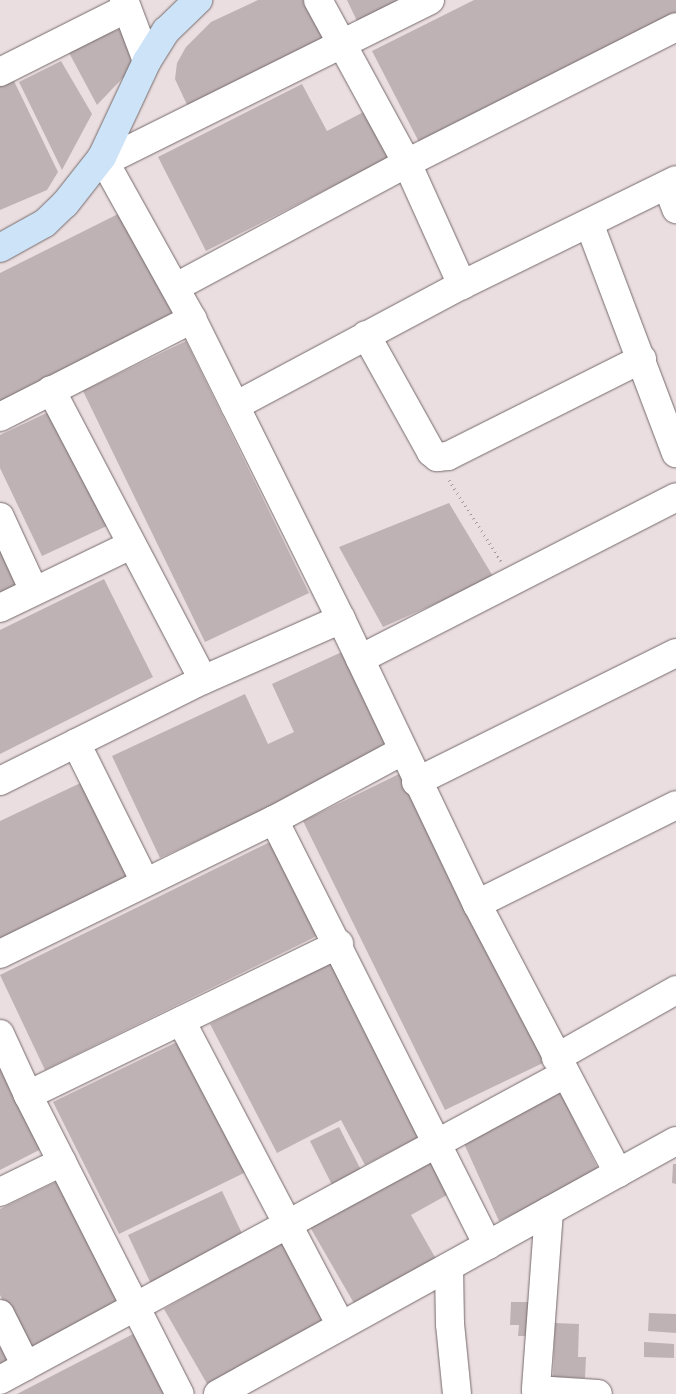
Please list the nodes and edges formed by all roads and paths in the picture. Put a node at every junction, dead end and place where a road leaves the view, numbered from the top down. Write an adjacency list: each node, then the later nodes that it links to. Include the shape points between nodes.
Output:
1 (198, 0): 7 (main road, via 166,31)
2 (318, 0): 6 (street)
3 (430, 0): 6 (street)
4 (126, 4): 7 (street); 8 (street)
5 (676, 28): 10 (street)
6 (340, 45): 9 (street); 10 (street)
7 (147, 60): 9 (main road)
8 (0, 72)
9 (103, 159): 13 (main road, via 45,223); 15 (street)
10 (407, 163): 14 (street); 15 (street)
11 (673, 191): 12 (street)
12 (588, 224): 14 (street); 18 (street)
13 (0, 248)
14 (462, 285): 17 (street)
15 (176, 287): 16 (street)
16 (192, 319): 19 (street); 20 (street)
17 (366, 335): 20 (street); 22 (street)
18 (642, 359): 22 (street, via 448,456 437,457); 23 (street)
19 (51, 390): 21 (street); 26 (street)
20 (235, 406): 30 (street)
21 (0, 417)
22 (430, 452): 27 (path)
23 (676, 453)
24 (676, 497): 27 (street)
25 (0, 517): 28 (street)
26 (131, 545): 28 (street); 33 (street)
27 (514, 581): 32 (street)
28 (34, 591): 29 (street)
29 (0, 608)
30 (341, 619): 32 (street); 33 (street)
31 (676, 653): 37 (street)
32 (360, 659): 35 (street)
33 (203, 680): 34 (street)
34 (76, 743): 36 (street); 40 (street)
35 (402, 752): 37 (street); 39 (street)
36 (0, 781)
37 (416, 782): 41 (street)
38 (676, 805): 41 (street)
39 (274, 820): 40 (street); 42 (street)
40 (145, 882): 43 (street)
41 (476, 904): 47 (street)
42 (339, 944): 45 (street); 50 (street)
43 (0, 954)
44 (676, 990): 47 (street)
45 (181, 1021): 48 (street); 55 (street)
46 (0, 1034): 48 (street)
47 (560, 1066): 50 (street); 52 (street)
48 (28, 1095): 51 (street)
49 (676, 1141): 52 (street)
50 (438, 1142): 55 (street); 56 (street)
51 (62, 1162): 53 (street); 58 (street)
52 (618, 1173): 54 (street)
53 (0, 1192)
54 (549, 1211): 56 (street); 63 (street, via 536,1390)
55 (287, 1224): 58 (street); 60 (street)
56 (488, 1245): 57 (street)
57 (449, 1267): 60 (street); 66 (street)
58 (135, 1306): 61 (street); 64 (street)
59 (0, 1314): 61 (street)
60 (341, 1326): 65 (street)
61 (26, 1366): 62 (street)
62 (0, 1380)
63 (561, 1393): 67 (street)
64 (180, 1394)
65 (218, 1394)
66 (457, 1394)
67 (598, 1394)

